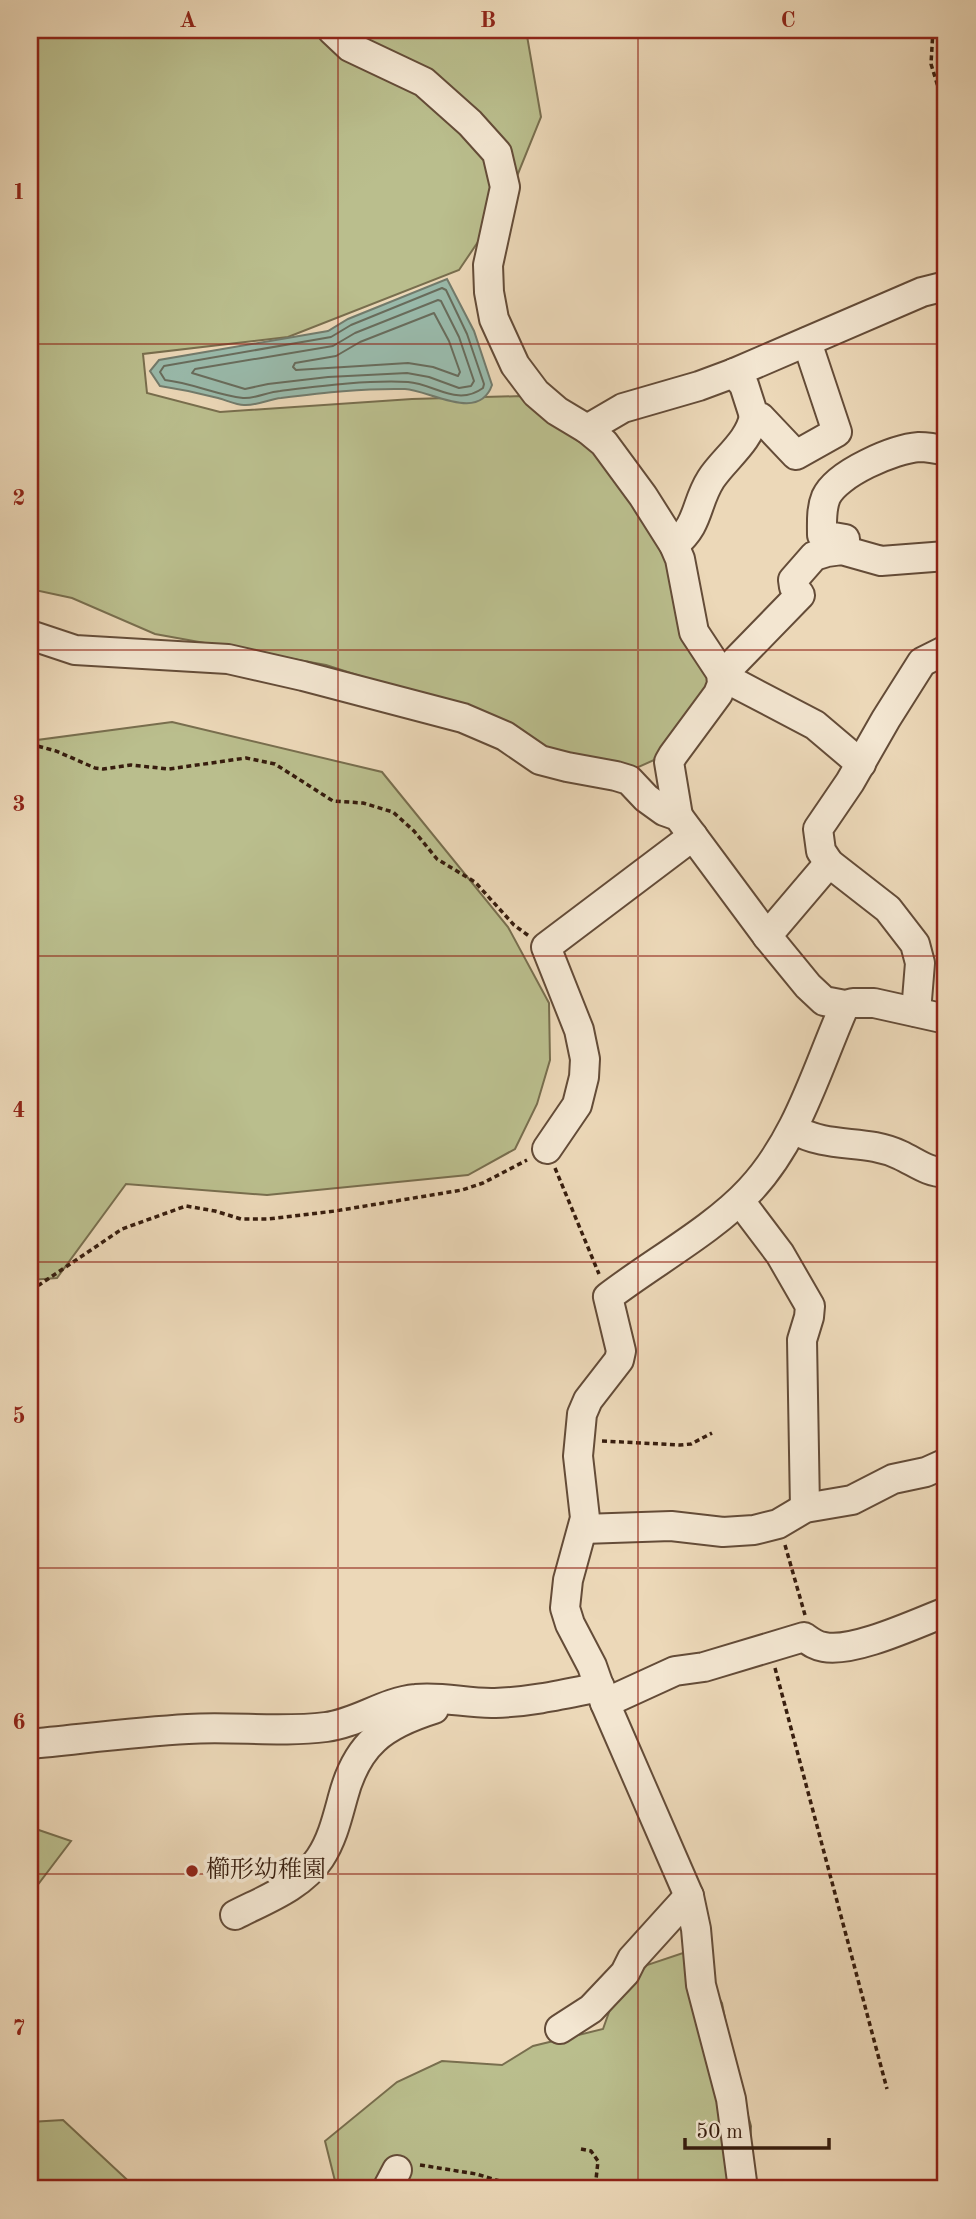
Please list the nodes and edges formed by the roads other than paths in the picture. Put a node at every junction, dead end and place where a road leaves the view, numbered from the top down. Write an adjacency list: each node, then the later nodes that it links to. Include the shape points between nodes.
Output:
1 (331, 30): 6 (street, via 350,47 424,82 497,153 505,187 488,265 494,319 514,365 536,393)
2 (946, 286): 3 (street)
3 (807, 342): 4 (street); 7 (street, via 837,432)
4 (734, 373): 5 (street, via 744,385); 6 (street, via 623,408)
5 (754, 415): 7 (street, via 794,454); 11 (street, via 729,459 710,481 695,520)
6 (587, 429): 11 (street, via 617,459)
7 (814, 444): 9 (street)
8 (946, 450): 9 (street, via 908,449)
9 (847, 475): 10 (street, via 826,498 822,535)
10 (845, 539)
11 (674, 545): 15 (street, via 694,632)
12 (946, 556): 15 (street, via 881,561 842,550 814,555 793,580 800,595)
13 (30, 635): 17 (street, via 75,650 228,659 463,718 505,736 540,760 629,780)
14 (946, 650): 16 (street, via 922,662)
15 (721, 676): 16 (street, via 815,725); 17 (street, via 718,694 669,762)
16 (861, 764): 18 (street, via 818,829 821,851)
17 (685, 826): 19 (street); 24 (street, via 546,947 579,1030 584,1059 577,1105)
18 (830, 863): 19 (street); 21 (street, via 888,909 915,944 920,962)
19 (767, 936): 20 (street, via 824,1001)
20 (845, 1005): 21 (street, via 874,1003); 23 (street)
21 (916, 1012): 22 (street)
22 (946, 1019)
23 (793, 1129): 25 (street, via 826,1142 864,1144 899,1154 922,1168); 26 (street, via 764,1174)
24 (547, 1149)
25 (946, 1173)
26 (740, 1200): 28 (street, via 780,1254 810,1306 802,1340); 29 (street, via 608,1297 621,1351 582,1413 578,1440)
27 (946, 1463): 28 (street, via 893,1479 852,1500)
28 (805, 1507): 29 (street, via 778,1524 754,1530 671,1526)
29 (583, 1529): 31 (street, via 565,1608)
30 (946, 1612): 31 (street, via 885,1636 826,1648 804,1637)
31 (602, 1695): 32 (street, via 520,1702); 34 (street)
32 (460, 1701): 33 (street, via 397,1702 351,1722 326,1727 190,1728); 35 (street, via 414,1715 372,1740 353,1766 334,1829 319,1859 303,1878)
33 (30, 1744)
34 (689, 1896): 36 (street, via 591,2009); 37 (street, via 701,1985 731,2099)
35 (236, 1915)
36 (560, 2029)
37 (743, 2189)

